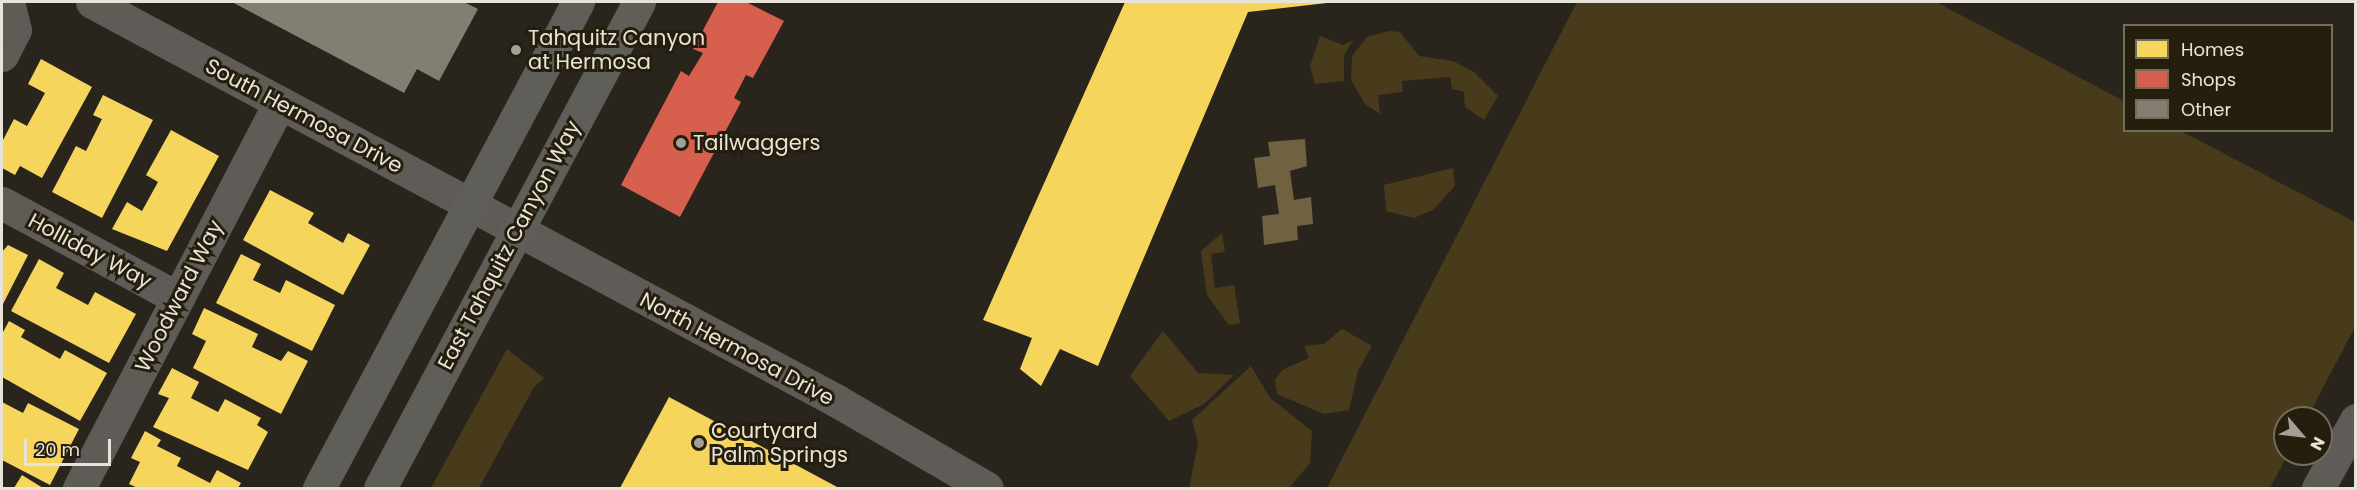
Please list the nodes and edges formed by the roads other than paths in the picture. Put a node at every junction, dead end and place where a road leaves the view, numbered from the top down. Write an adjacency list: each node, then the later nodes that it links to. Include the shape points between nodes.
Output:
1 (8, 2): 5 (street, via 15,30)
2 (92, 2): 6 (street, South Hermosa Drive)
3 (579, 2): 8 (main road)
4 (639, 2): 9 (main road, East Tahquitz Canyon Way)
5 (2, 55)
6 (279, 103): 8 (street, South Hermosa Drive); 10 (street, Woodward Way)
7 (2, 203): 10 (street, Holliday Way)
8 (470, 206): 9 (street, South Hermosa Drive); 13 (main road)
9 (516, 231): 14 (main road, East Tahquitz Canyon Way); 15 (street, North Hermosa Drive, via 837,401)
10 (178, 298): 12 (street, Woodward Way)
11 (2355, 420): 16 (street)
12 (80, 489)
13 (319, 489)
14 (380, 489)
15 (987, 489)
16 (2318, 489)

